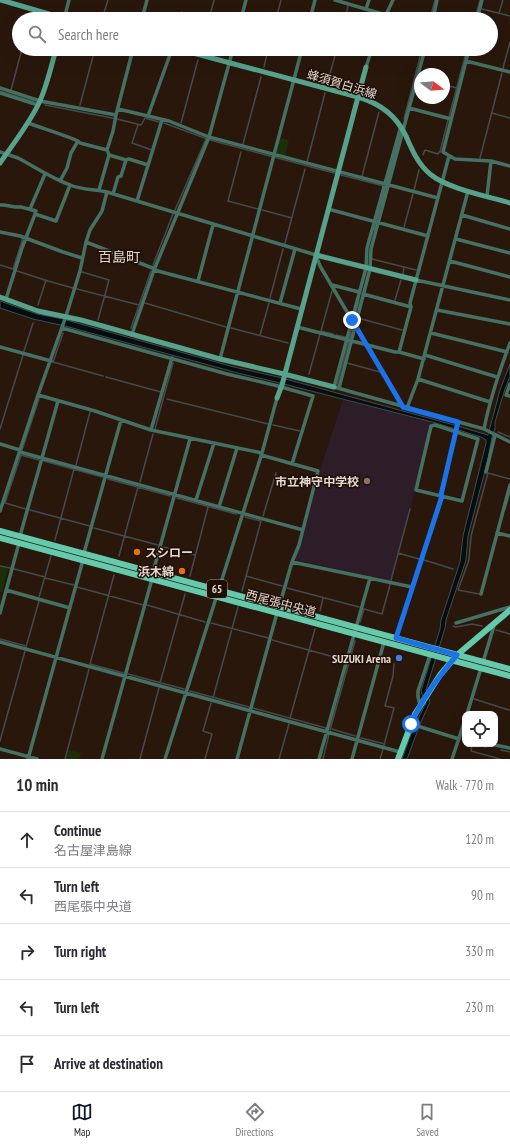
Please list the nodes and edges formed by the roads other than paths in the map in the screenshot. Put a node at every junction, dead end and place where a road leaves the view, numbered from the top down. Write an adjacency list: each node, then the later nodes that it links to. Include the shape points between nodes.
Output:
1 (0, 0): 12 (street)
2 (69, 0): 13 (street)
3 (147, 0): 14 (street)
4 (246, 0): 15 (street)
5 (315, 0): 16 (street)
6 (335, 0): 11 (street)
7 (369, 0): 11 (street)
8 (394, 0): 18 (street)
9 (438, 0): 19 (street)
10 (482, 0): 20 (street)
11 (366, 9): 17 (street)
12 (41, 12)
13 (66, 12)
14 (144, 12)
15 (243, 12)
16 (312, 12)
17 (373, 12)
18 (388, 12)
19 (435, 12)
20 (479, 12)
21 (54, 56): 38 (street)
22 (131, 56): 40 (street)
23 (169, 56): 41 (street)
24 (204, 56): 31 (street, 蜂須賀白浜線)
25 (231, 56): 31 (street)
26 (300, 56): 34 (street)
27 (370, 56): 32 (street)
28 (423, 56): 39 (street)
29 (467, 56): 30 (street)
30 (466, 61): 33 (street); 43 (street)
31 (229, 63): 34 (street, 蜂須賀白浜線); 47 (street)
32 (366, 67): 37 (street)
33 (510, 72)
34 (294, 80): 37 (street, 蜂須賀白浜線); 53 (street)
35 (0, 88): 38 (street)
36 (0, 93): 38 (street)
37 (358, 97): 46 (street, 蜂須賀白浜線, via 383,108); 60 (street)
38 (39, 103): 42 (street); 45 (street)
39 (409, 108): 43 (street); 46 (street)
40 (118, 109): 41 (street); 42 (street)
41 (148, 116): 44 (street)
42 (116, 117): 49 (street)
43 (451, 119): 54 (street, via 443,151)
44 (162, 120): 47 (street); 58 (street)
45 (28, 122): 48 (street); 51 (street)
46 (402, 128): 63 (street, 蜂須賀白浜線, via 418,161); 65 (street)
47 (209, 139): 53 (street); 78 (street)
48 (78, 141): 49 (street); 62 (street)
49 (107, 150): 52 (street)
50 (0, 152): 51 (street)
51 (6, 154): 57 (street); 61 (street)
52 (109, 155): 55 (street); 66 (street)
53 (274, 156): 60 (street); 84 (street)
54 (449, 156): 56 (street, via 455,159); 63 (street)
55 (126, 160): 58 (street); 69 (street)
56 (491, 161): 59 (street); 70 (street)
57 (0, 163)
58 (148, 165): 72 (street)
59 (510, 166)
60 (338, 172): 65 (street); 76 (street)
61 (45, 174): 62 (street); 75 (street)
62 (60, 181): 64 (street)
63 (442, 182): 67 (street, 蜂須賀白浜線); 71 (street)
64 (70, 185): 66 (street); 77 (street, via 56,221)
65 (386, 185): 71 (street); 80 (street)
66 (99, 190): 68 (street)
67 (468, 191): 70 (street, 蜂須賀白浜線); 79 (street)
68 (106, 192): 69 (street); 88 (street, via 102,211)
69 (113, 194): 72 (street)
70 (487, 196): 73 (street, 蜂須賀白浜線)
71 (438, 198): 85 (street)
72 (137, 201): 78 (street)
73 (510, 203)
74 (0, 205): 75 (street)
75 (30, 209): 77 (street, via 36,211)
76 (328, 209): 80 (street); 91 (street)
77 (35, 214): 86 (street)
78 (177, 214): 81 (street); 95 (street)
79 (462, 216): 82 (street); 87 (street)
80 (376, 222): 85 (street); 94 (street)
81 (213, 225): 84 (street); 98 (street)
82 (510, 229)
83 (0, 232): 86 (street)
84 (253, 236): 89 (street); 101 (street)
85 (428, 236): 97 (street)
86 (26, 238): 92 (street); 104 (street)
87 (456, 239): 90 (street); 93 (street)
88 (86, 242): 92 (street); 95 (street)
89 (295, 249): 91 (street); 106 (street)
90 (510, 253)
91 (316, 255): 94 (street); 99 (street); 108 (street)
92 (82, 258): 110 (street)
93 (450, 261): 96 (street); 100 (street)
94 (368, 268): 97 (street); 102 (street)
95 (155, 269): 98 (street); 117 (street)
96 (510, 277)
97 (416, 280): 100 (street); 107 (street)
98 (198, 281): 101 (street)
99 (332, 285): 102 (street); 111 (street)
100 (444, 286): 105 (street); 109 (street)
101 (238, 292): 106 (street); 126 (street)
102 (361, 293): 107 (street); 111 (street); 113 (street)
103 (0, 297): 104 (street)
104 (6, 299): 110 (street)
105 (510, 300)
106 (280, 303): 108 (street)
107 (411, 307): 122 (street)
108 (301, 309): 115 (street)
109 (437, 310): 112 (street); 116 (street)
110 (66, 318): 114 (street); 117 (street)
111 (352, 320): 113 (street); 118 (street)
112 (510, 324)
113 (355, 325): 118 (street); 120 (street)
114 (62, 327): 125 (street); 127 (street)
115 (296, 327): 118 (street); 128 (street)
116 (431, 333): 123 (street); 124 (street)
117 (132, 334): 126 (street)
118 (349, 340): 120 (street); 133 (street)
119 (510, 343): 123 (street)
120 (367, 345): 122 (street); 139 (street)
121 (0, 347): 127 (street)
122 (399, 352): 124 (street)
123 (507, 352): 129 (street)
124 (424, 357): 129 (street); 130 (street)
125 (172, 358): 132 (street); 142 (street)
126 (220, 359): 128 (street)
127 (51, 361): 134 (street)
128 (284, 375): 132 (street); 133 (street)
129 (497, 377): 138 (street)
130 (418, 378): 138 (street); 139 (street)
131 (510, 384): 135 (street, via 506,395)
132 (281, 386): 136 (street); 154 (street, via 313,396)
133 (337, 388): 139 (street)
134 (38, 395): 137 (street); 151 (street)
135 (510, 396)
136 (277, 398): 152 (street)
137 (58, 401): 140 (street); 153 (street)
138 (490, 402): 143 (street)
139 (405, 407): 141 (street)
140 (121, 420): 142 (street); 156 (street)
141 (458, 423): 143 (street); 144 (street)
142 (151, 430): 146 (street)
143 (486, 430): 145 (street)
144 (455, 431): 159 (street); 159 (street, via 478,438 462,501); 159 (street, via 431,426 416,490)
145 (494, 434): 147 (street); 155 (street)
146 (190, 439): 148 (street); 158 (street)
147 (510, 442)
148 (214, 443): 150 (street); 160 (street)
149 (0, 444): 151 (street)
150 (237, 448): 152 (street); 161 (street)
151 (20, 451): 153 (street); 162 (street)
152 (262, 454): 154 (street); 163 (street)
153 (42, 458): 156 (street); 167 (street)
154 (292, 464): 165 (street, via 318,471)
155 (486, 472)
156 (106, 475): 158 (street); 171 (street)
157 (510, 486): 166 (street)
158 (175, 494): 160 (street); 174 (street)
159 (441, 496): 177 (street)
160 (196, 500): 161 (street)
161 (219, 507): 163 (street)
162 (0, 511)
163 (243, 513): 165 (street); 179 (street)
164 (0, 530): 167 (main road, 西尾張中央道 / 65)
165 (303, 530): 173 (street)
166 (497, 533): 168 (street); 180 (street)
167 (20, 536): 171 (main road, 西尾張中央道 / 65)
168 (510, 536)
169 (0, 538): 170 (main road, 西尾張中央道 / 65)
170 (19, 543): 172 (main road, 西尾張中央道 / 65); 178 (street)
171 (84, 553): 174 (main road, 西尾張中央道 / 65)
172 (83, 560): 176 (main road, 西尾張中央道 / 65); 182 (street)
173 (292, 562): 175 (street); 184 (street)
174 (153, 572): 179 (main road, 西尾張中央道 / 65)
175 (370, 578): 177 (street); 188 (street)
176 (152, 579): 181 (main road, 西尾張中央道 / 65); 198 (street)
177 (412, 587): 189 (street)
178 (6, 590): 182 (street); 185 (street)
179 (219, 590): 181 (street); 184 (main road, 西尾張中央道 / 65)
180 (481, 594)
181 (216, 596): 184 (main road, 西尾張中央道 / 65); 200 (street)
182 (70, 608): 194 (street)
183 (510, 608): 186 (street); 187 (main road)
184 (278, 610): 188 (main road, 西尾張中央道 / 65); 202 (street)
185 (0, 613)
186 (456, 623)
187 (495, 623): 193 (main road); 196 (street)
188 (355, 630): 189 (main road, 西尾張中央道 / 65); 191 (main road, 西尾張中央道 / 65); 206 (street)
189 (396, 638): 193 (main road, 西尾張中央道 / 65)
190 (0, 642): 194 (street)
191 (384, 642): 192 (main road, 西尾張中央道 / 65); 208 (street)
192 (432, 655): 195 (main road, 西尾張中央道 / 65); 201 (street, via 418,691 418,697)
193 (457, 655): 195 (main road); 196 (main road, 西尾張中央道 / 65)
194 (56, 657): 198 (street); 213 (street)
195 (452, 660): 196 (main road, 西尾張中央道 / 65); 201 (main road)
196 (482, 665): 197 (main road, 西尾張中央道 / 65); 199 (main road, 西尾張中央道 / 65); 203 (street)
197 (510, 669)
198 (125, 676): 200 (street); 215 (street)
199 (510, 676)
200 (186, 693): 202 (street); 216 (street)
201 (422, 702): 204 (main road)
202 (250, 711): 206 (street); 217 (street)
203 (468, 711)
204 (413, 724): 207 (street); 212 (main road)
205 (462, 731): 207 (street)
206 (327, 732): 208 (street); 218 (street)
207 (460, 738): 221 (street)
208 (357, 740): 212 (street); 219 (street)
209 (498, 746): 210 (street)
210 (510, 748)
211 (0, 749): 213 (street)
212 (400, 752): 220 (main road)
213 (29, 758): 214 (street)
214 (37, 759)
215 (102, 759)
216 (165, 759)
217 (237, 759)
218 (319, 759)
219 (352, 759)
220 (398, 759)
221 (452, 759)

